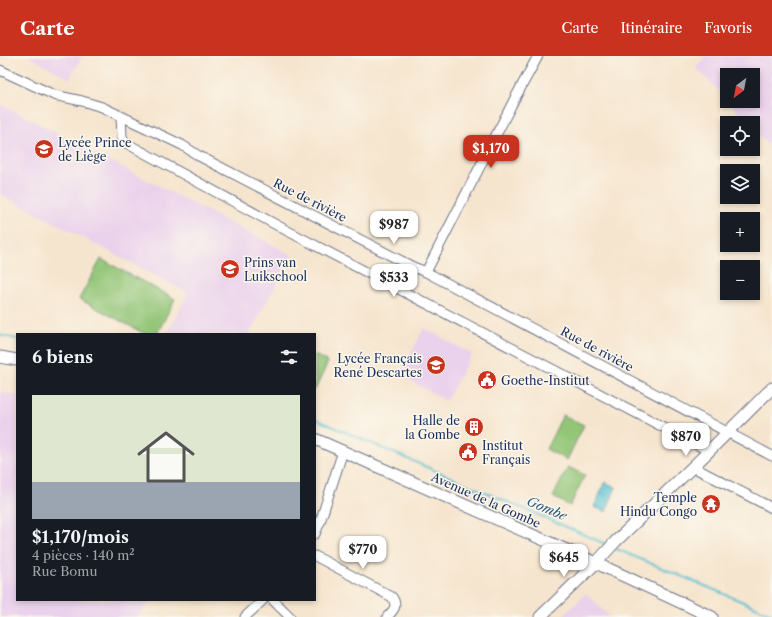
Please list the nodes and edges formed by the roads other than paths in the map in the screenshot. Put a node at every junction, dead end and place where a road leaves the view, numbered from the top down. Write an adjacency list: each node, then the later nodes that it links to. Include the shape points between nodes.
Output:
1 (538, 56): 4 (street)
2 (0, 70): 3 (street, Rue de rivière, via 54,95 102,107)
3 (121, 116): 4 (street, Rue de rivière); 11 (street, via 122,138 126,143 282,228)
4 (426, 272): 8 (street, Rue de rivière)
5 (0, 357): 6 (street)
6 (16, 360)
7 (772, 388): 8 (street)
8 (728, 432): 11 (street); 12 (street, Rue de rivière)
9 (316, 439): 10 (street, Avenue de la Gombe)
10 (343, 451): 15 (street); 17 (street, Avenue de la Gombe)
11 (709, 451): 13 (street)
12 (772, 456)
13 (693, 467): 14 (street); 17 (street)
14 (772, 508)
15 (316, 532)
16 (316, 557): 22 (street, via 392,597 395,606)
17 (596, 563): 23 (street); 24 (street, Avenue de la Gombe)
18 (262, 601): 20 (street)
19 (274, 601): 21 (street)
20 (245, 617)
21 (290, 617)
22 (387, 617)
23 (540, 617)
24 (712, 617)

